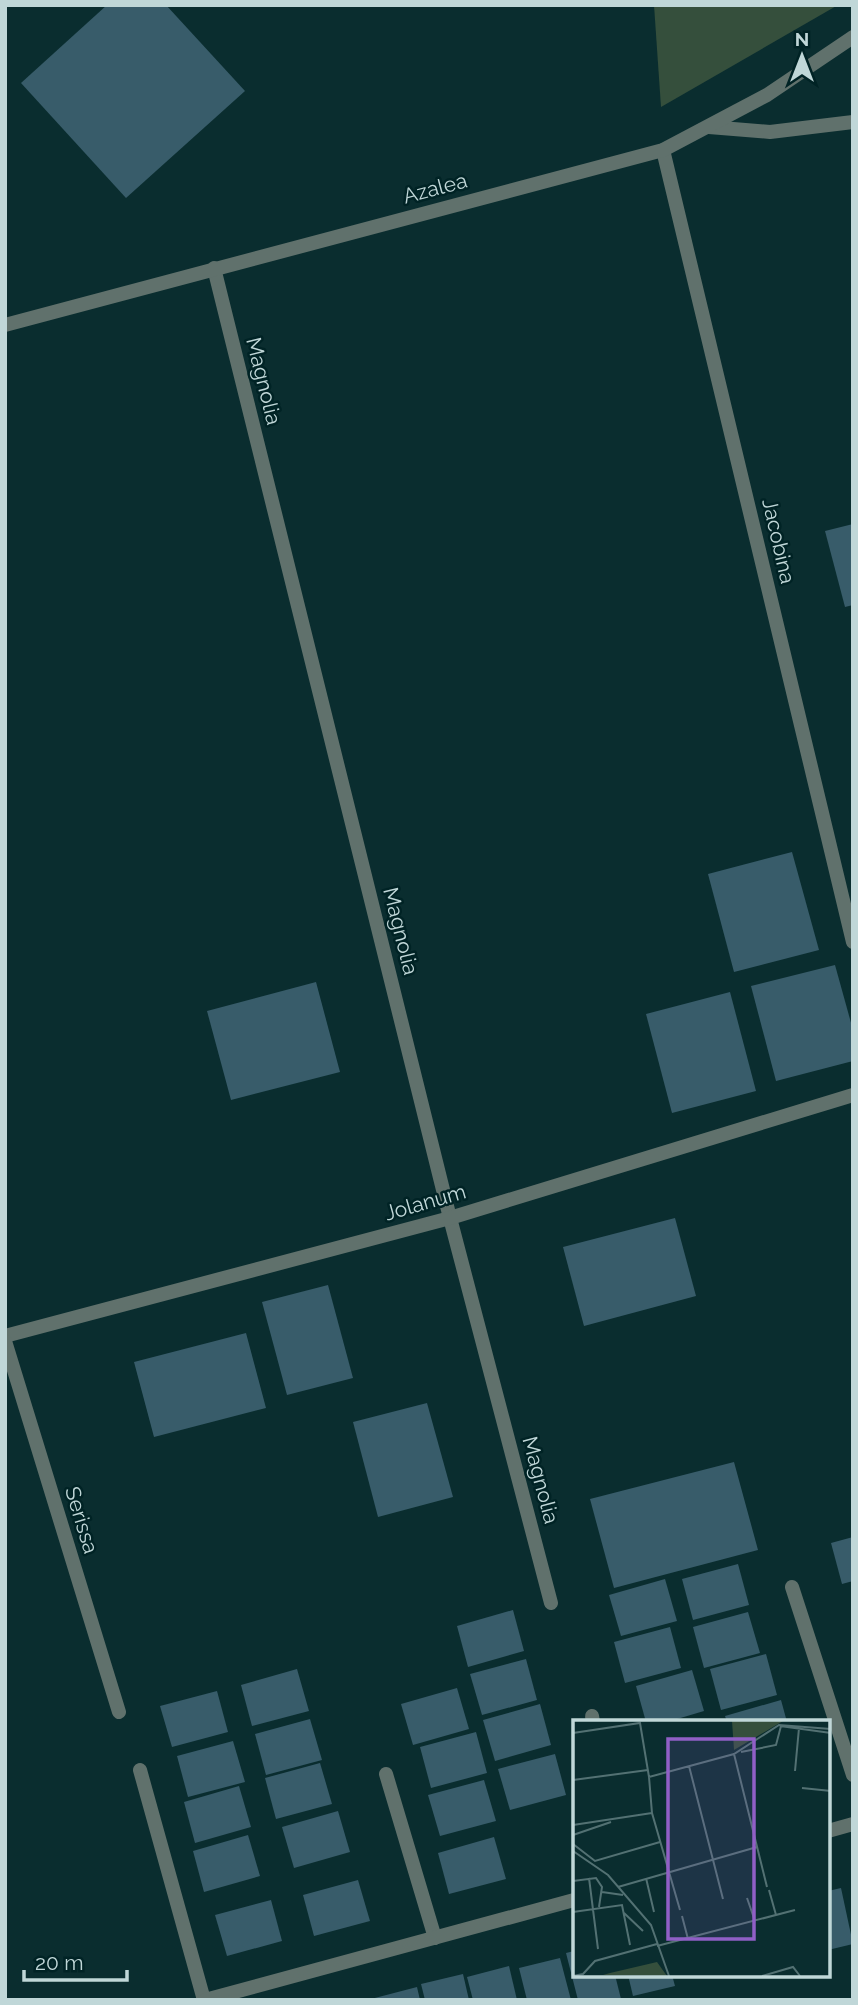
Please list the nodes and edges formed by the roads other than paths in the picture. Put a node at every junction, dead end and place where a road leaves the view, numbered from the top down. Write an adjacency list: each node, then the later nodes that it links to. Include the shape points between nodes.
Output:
1 (853, 37): 3 (lane, Azalea, via 767,95)
2 (853, 122): 3 (lane, via 770,132)
3 (708, 127): 4 (lane, Azalea)
4 (663, 150): 5 (lane, Azalea); 7 (lane, Jacobina)
5 (214, 268): 6 (lane, Azalea); 9 (lane, Magnolia)
6 (5, 325)
7 (853, 942)
8 (853, 1095): 9 (lane, Jolanum)
9 (450, 1218): 10 (lane, Jolanum); 12 (lane, Magnolia)
10 (5, 1338): 13 (lane, Serissa)
11 (792, 1587): 16 (lane)
12 (551, 1603)
13 (119, 1712)
14 (140, 1770): 21 (lane)
15 (386, 1774): 20 (lane)
16 (853, 1775)
17 (853, 1824): 18 (lane)
18 (830, 1830)
19 (573, 1901): 20 (lane)
20 (435, 1938): 21 (lane)
21 (205, 2000)

